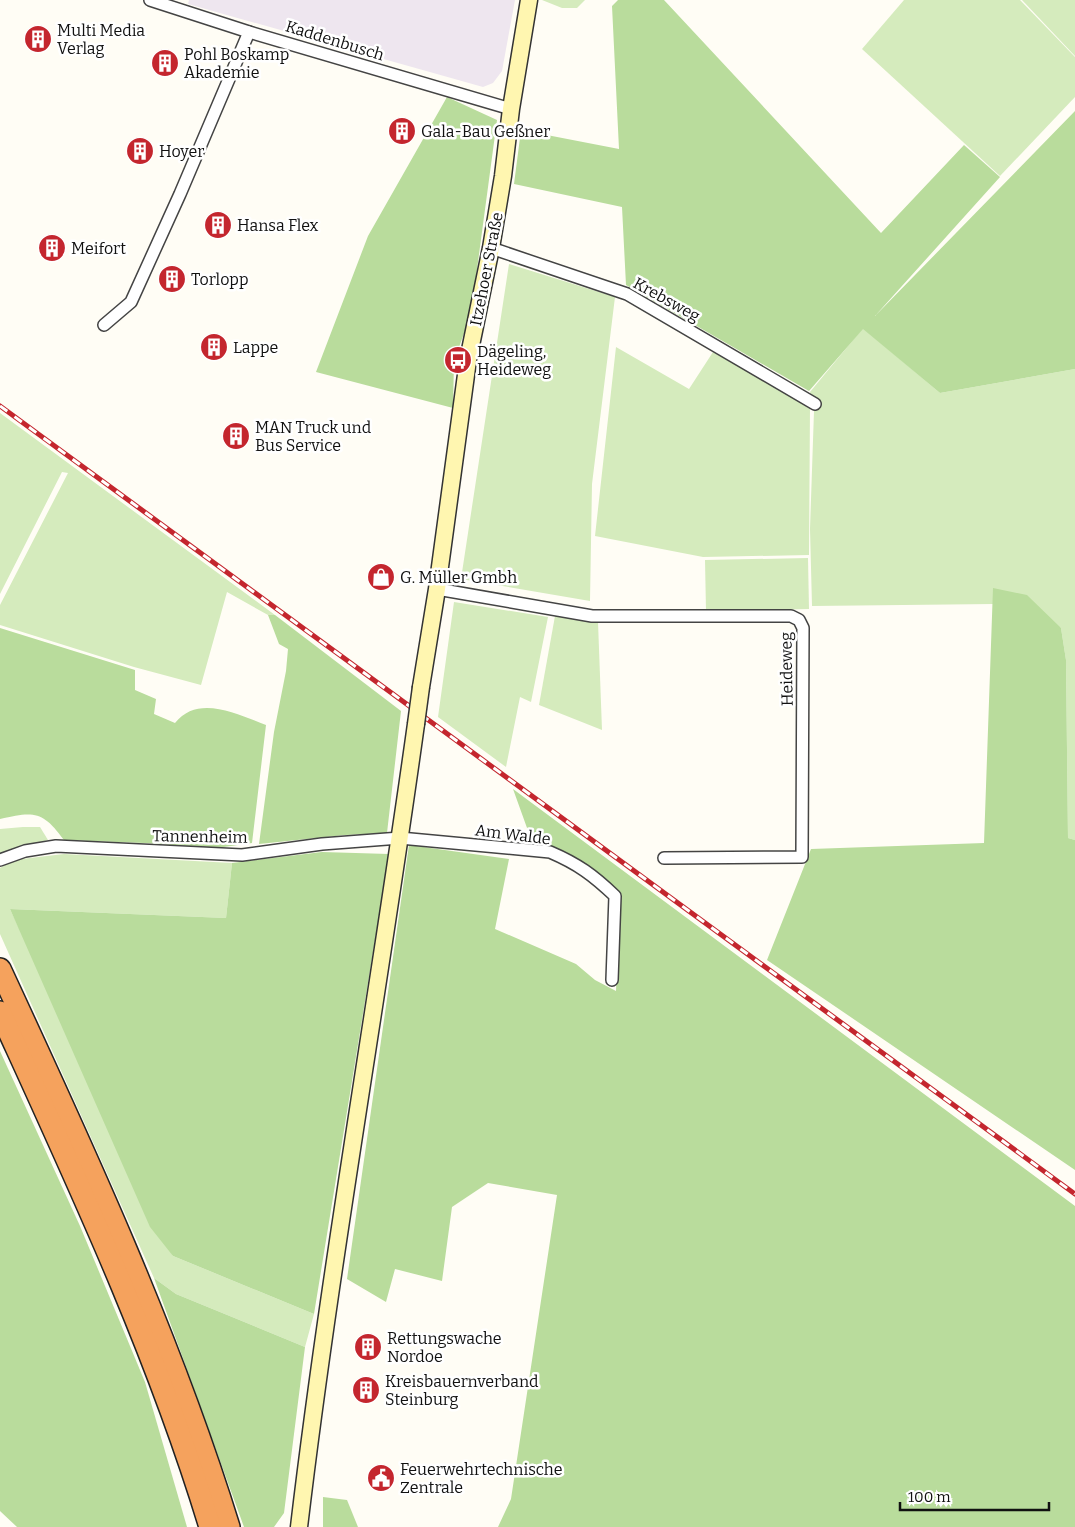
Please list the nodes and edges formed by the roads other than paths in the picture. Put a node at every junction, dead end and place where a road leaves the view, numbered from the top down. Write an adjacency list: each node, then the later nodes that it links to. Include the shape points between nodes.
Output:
1 (150, 0): 3 (street, Kaddenbusch)
2 (529, 0): 4 (main road, Itzehoer Straße)
3 (249, 32): 4 (street, Kaddenbusch); 6 (street, via 130,302)
4 (511, 109): 5 (main road, Itzehoer Straße)
5 (491, 248): 7 (street, Krebsweg, via 627,294); 8 (main road, Itzehoer Straße, via 468,360)
6 (104, 325)
7 (815, 404)
8 (437, 589): 9 (main road, Itzehoer Straße, bridge); 10 (street, Heideweg, via 592,616 791,616 799,620 803,628 802,857)
9 (400, 838): 11 (street, Tannenheim, via 242,855 56,846); 13 (street, Am Walde, via 550,852 594,876 615,896); 19 (main road, Itzehoer Straße, via 313,1412)
10 (664, 858)
11 (0, 860)
12 (0, 969): 18 (highway, via 90,1163 171,1356)
13 (612, 980)
14 (0, 1012): 15 (highway, via 70,1164 154,1363)
15 (200, 1496): 16 (highway); 17 (highway)
16 (203, 1527)
17 (210, 1527)
18 (229, 1527)
19 (299, 1527)

